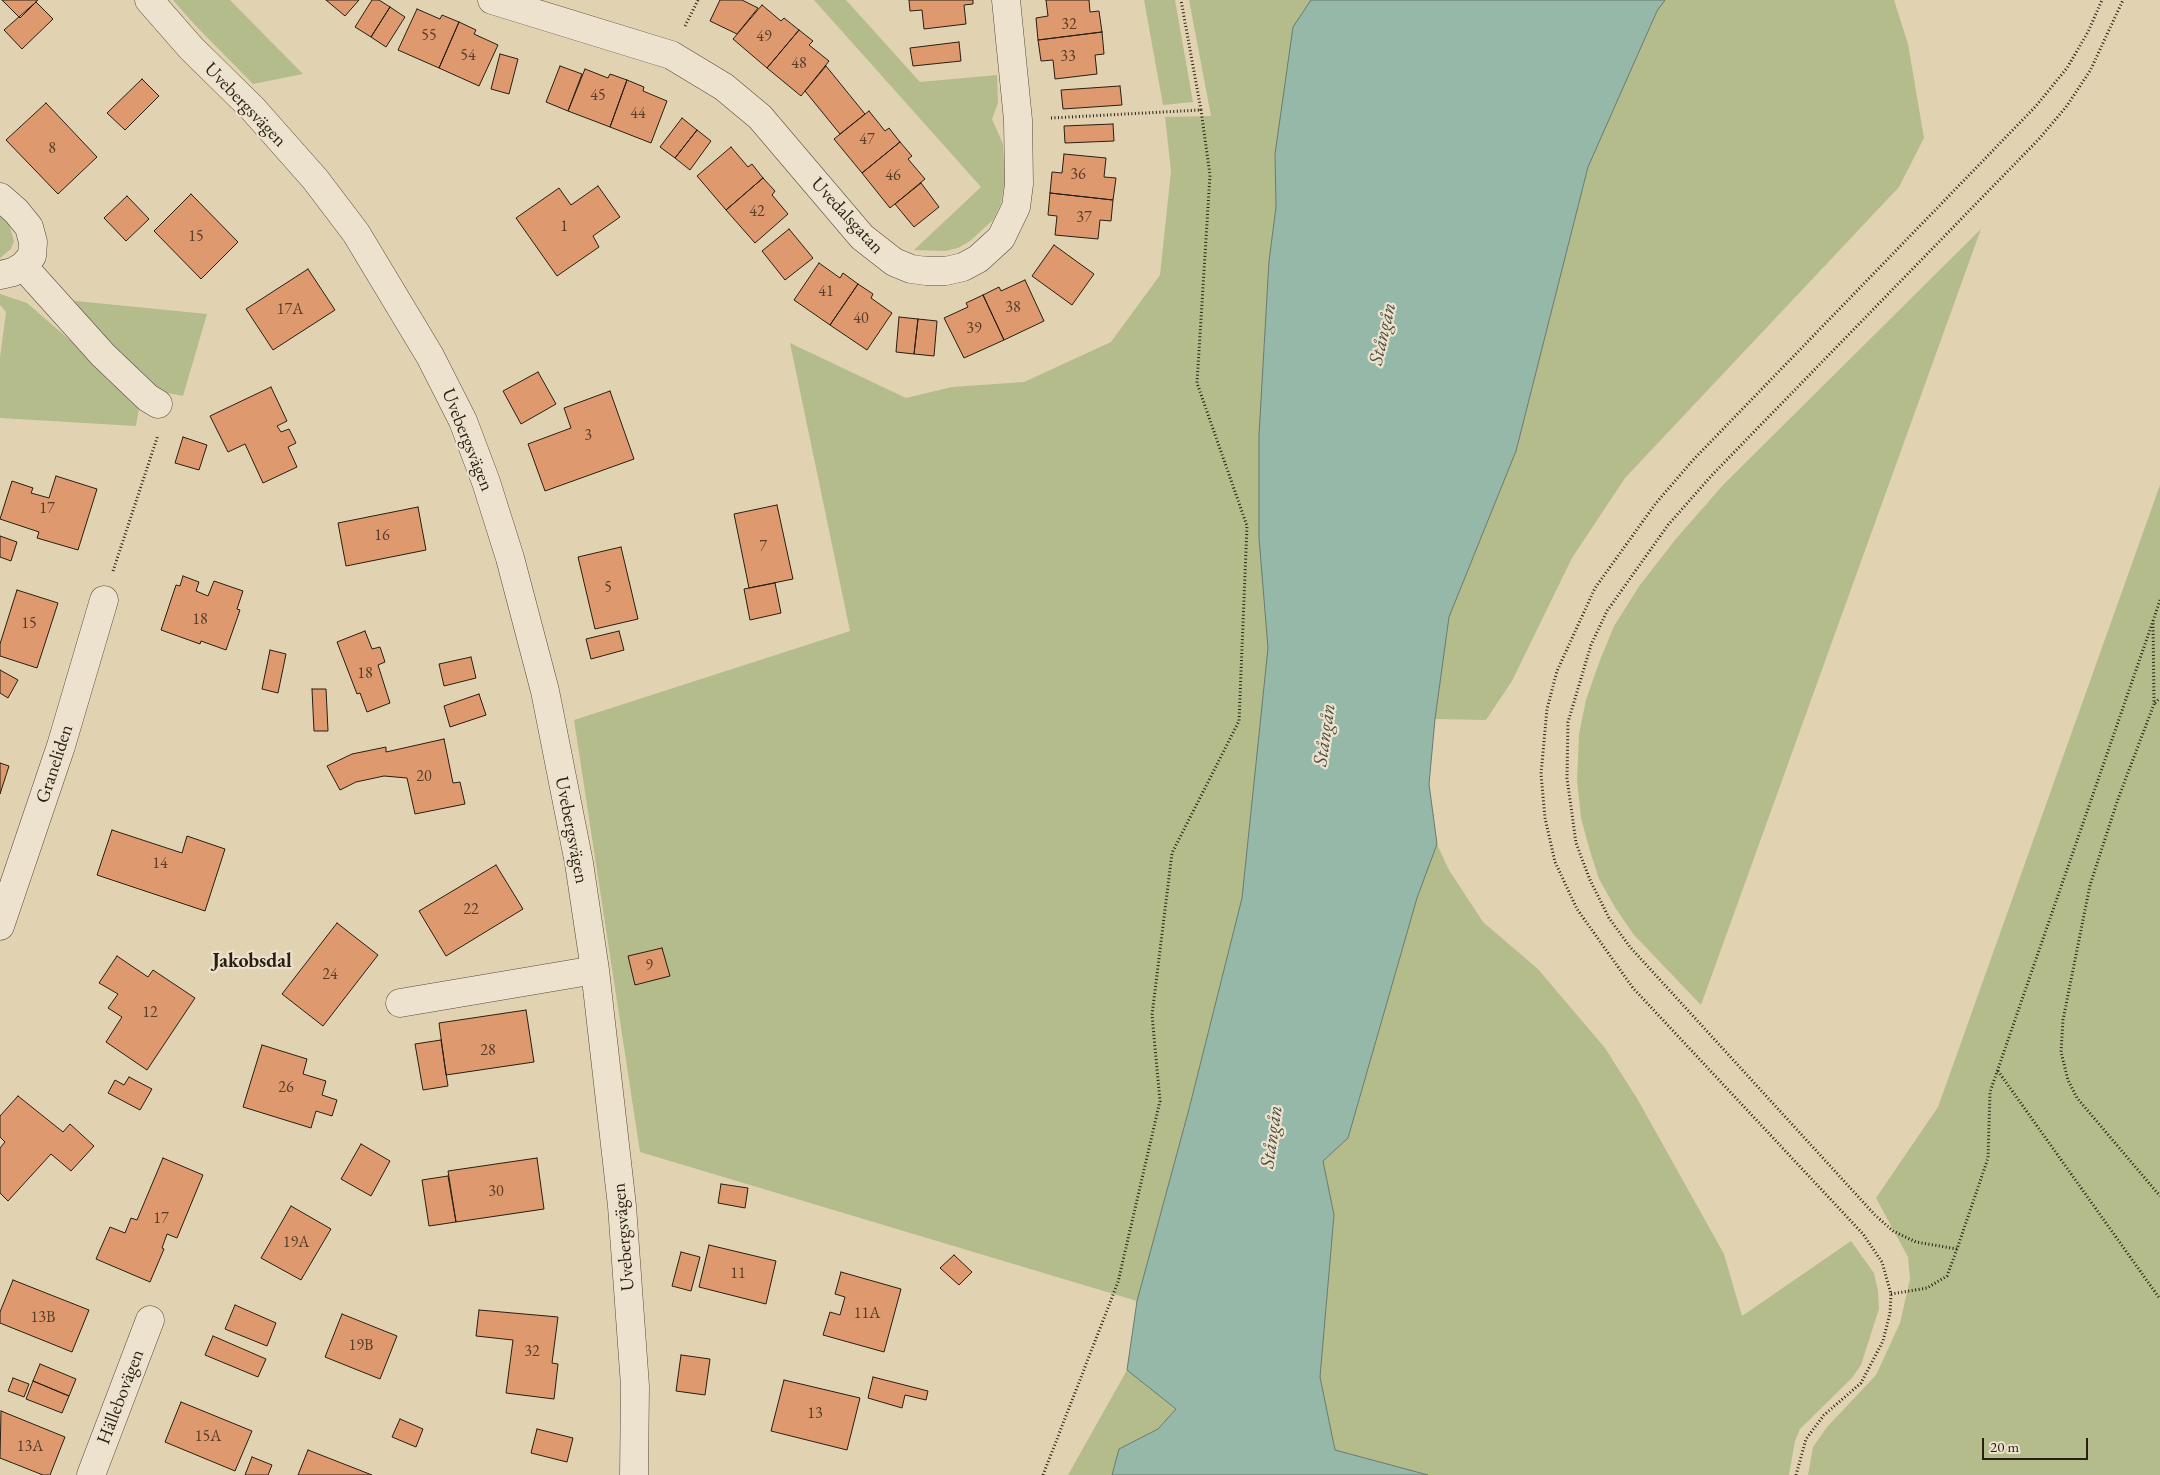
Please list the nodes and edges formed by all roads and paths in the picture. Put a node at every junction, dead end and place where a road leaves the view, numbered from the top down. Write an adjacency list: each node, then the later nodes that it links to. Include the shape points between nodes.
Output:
1 (149, 0): 20 (street, Uvebergsvägen, via 190,48 253,109 303,165 356,233 430,356 463,421 510,558 545,691 579,863)
2 (492, 0): 8 (street, Uvedalsgatan, via 671,55 724,87 760,116 862,237 894,262 911,269 946,271 962,267 978,259 1001,238 1016,207)
3 (1006, 0): 8 (street, Uvedalsgatan)
4 (1181, 0): 7 (path)
5 (2102, 0): 25 (path, via 2067,68 2036,106 1693,460 1656,503 1595,588 1557,671 1547,709 1541,774 1545,818 1555,862 1576,908 1633,988 1864,1234 1882,1262)
6 (2123, 0): 24 (path, via 2090,71 2039,140 1713,474 1668,525 1607,611 1591,645 1568,722 1567,778 1576,843 1609,918 1630,947 1875,1215 1893,1231 1916,1242)
7 (1201, 110): 8 (path); 30 (path, via 1210,175 1197,383 1247,526 1239,721 1172,853 1152,1015 1160,1101 1118,1282)
8 (1018, 120)
9 (0, 197): 10 (street, via 16,211 33,242 32,256)
10 (11, 270): 11 (street)
11 (158, 404)
12 (159, 431): 13 (path)
13 (117, 560)
14 (104, 600): 19 (street, Graneliden, via 61,746)
15 (2160, 600): 16 (path)
16 (2153, 621): 18 (path); 22 (path)
17 (2160, 698): 18 (path)
18 (2154, 704): 23 (path, via 2090,885 2063,1020 2061,1052 2068,1080 2077,1098)
19 (0, 926)
20 (595, 970): 21 (street); 29 (street, Uvebergsvägen, via 622,1206 634,1386)
21 (400, 1003)
22 (1998, 1070): 24 (path, via 1990,1092 1988,1158); 26 (path)
23 (2160, 1196)
24 (1957, 1249): 25 (path, via 1947,1276 1927,1288)
25 (1891, 1294): 31 (path, via 1890,1313 1878,1349 1861,1383 1824,1415 1806,1439)
26 (2160, 1299)
27 (150, 1320): 28 (street, Hällebovägen)
28 (91, 1475)
29 (634, 1475)
30 (1043, 1475)
31 (1796, 1475)

